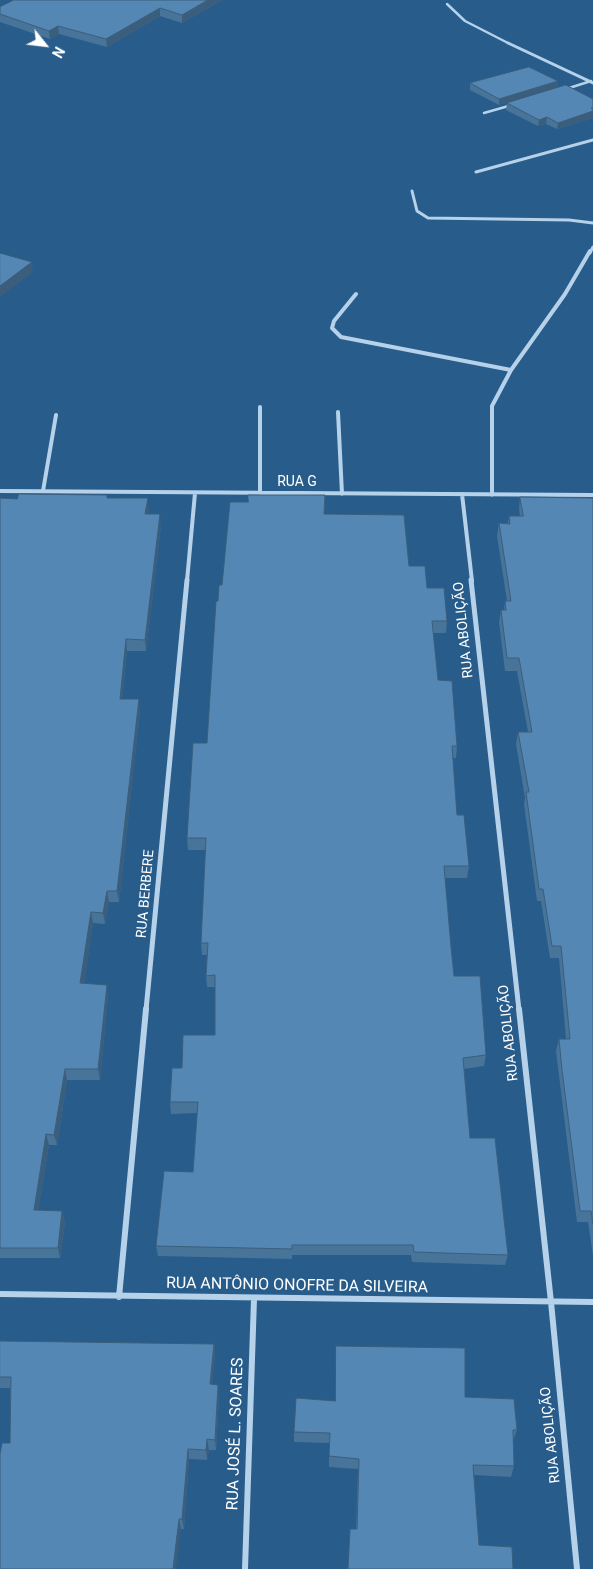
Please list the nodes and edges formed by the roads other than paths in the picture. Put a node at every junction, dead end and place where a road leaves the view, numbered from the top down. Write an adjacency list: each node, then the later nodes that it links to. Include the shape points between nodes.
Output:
1 (447, 4): 2 (lane, via 464,21)
2 (508, 43): 3 (street)
3 (592, 82): 4 (lane)
4 (559, 91)
5 (512, 105): 6 (lane)
6 (484, 113)
7 (593, 140): 8 (street)
8 (476, 172)
9 (412, 191): 10 (street, via 414,210 419,216 428,218)
10 (593, 223)
11 (593, 247): 13 (street, via 565,294)
12 (356, 294): 13 (street, via 334,321 332,328 341,337)
13 (511, 370): 23 (street, via 492,406)
14 (260, 407): 20 (street)
15 (338, 412): 21 (street)
16 (56, 414): 18 (street)
17 (0, 491): 18 (street, RUA G)
18 (43, 491): 19 (street, RUA G)
19 (195, 493): 20 (street, RUA G); 26 (street, RUA BERBERE)
20 (260, 493): 21 (street, RUA G)
21 (342, 494): 22 (street, RUA G)
22 (462, 494): 23 (street, RUA G); 28 (street, RUA ABOLIÇÃO)
23 (492, 495): 24 (street, RUA G)
24 (593, 495)
25 (0, 1294): 26 (street, RUA ANTÔNIO ONOFRE DA SILVEIRA)
26 (119, 1297): 27 (street, RUA ANTÔNIO ONOFRE DA SILVEIRA)
27 (254, 1299): 28 (street, RUA ANTÔNIO ONOFRE DA SILVEIRA); 30 (street, RUA JOSÉ L. SOARES)
28 (551, 1302): 29 (street, RUA ANTÔNIO ONOFRE DA SILVEIRA); 31 (street, RUA ABOLIÇÃO)
29 (593, 1302)
30 (245, 1569)
31 (577, 1569)

